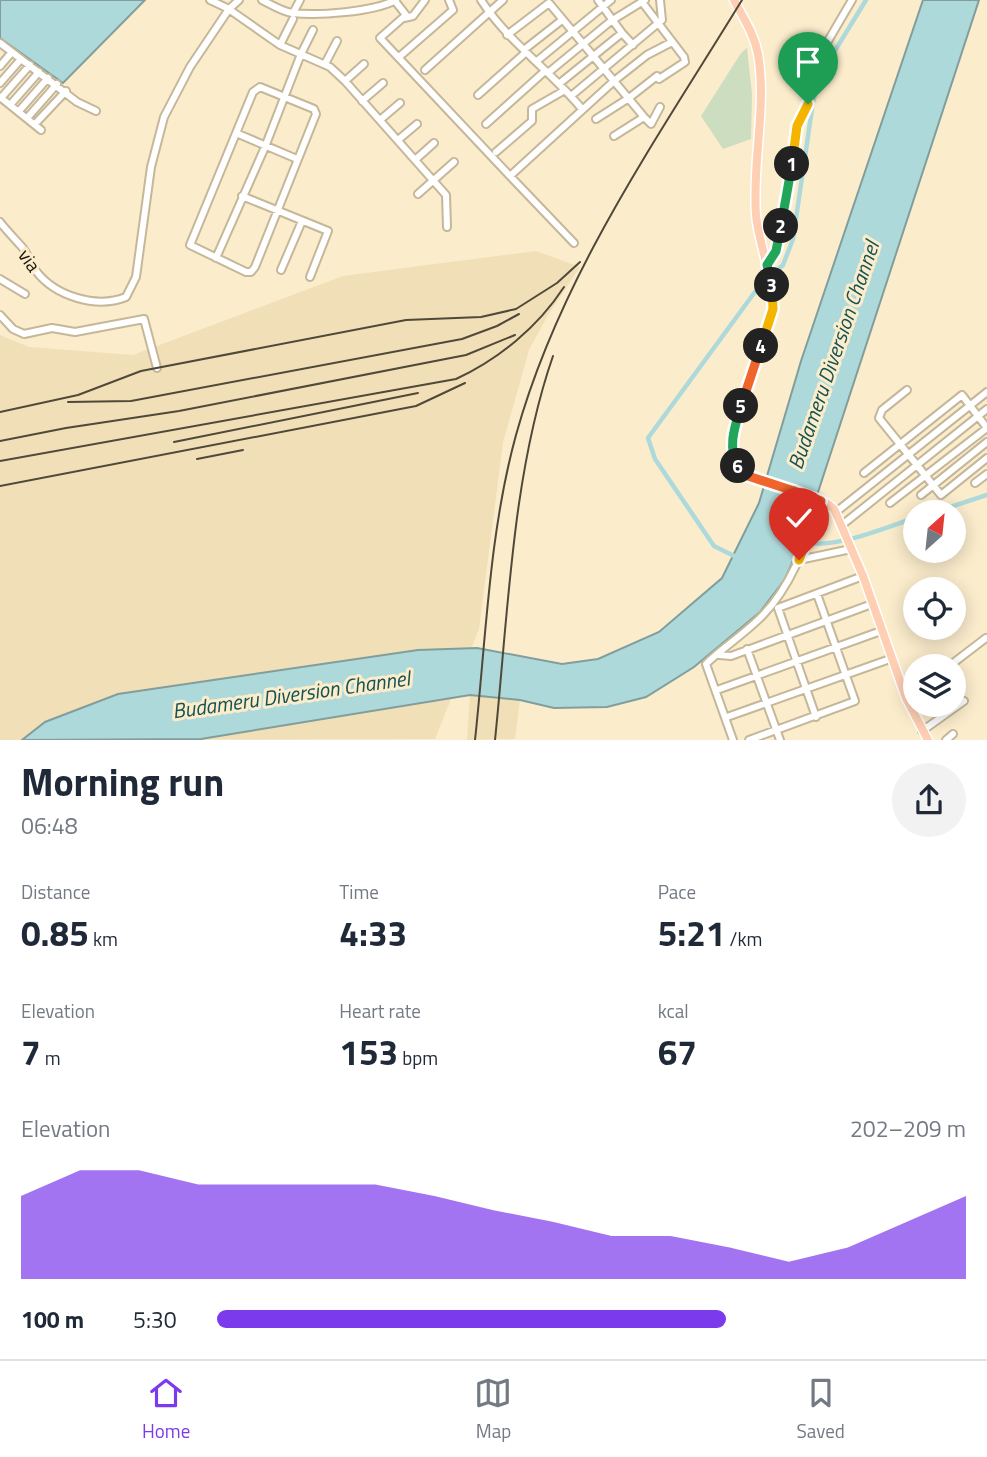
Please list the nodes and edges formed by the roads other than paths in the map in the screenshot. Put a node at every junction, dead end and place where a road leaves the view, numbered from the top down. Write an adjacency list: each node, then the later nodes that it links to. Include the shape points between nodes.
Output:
1 (210, 0): 18 (street)
2 (239, 0): 18 (street)
3 (262, 0): 20 (street)
4 (300, 0): 20 (street)
5 (425, 0): 21 (street, via 413,16)
6 (449, 0): 39 (street, via 453,10)
7 (481, 0): 19 (street)
8 (503, 0): 19 (street)
9 (611, 0): 17 (street)
10 (660, 0): 24 (street, via 662,20)
11 (734, 0): 99 (main road, via 758,53 761,92 755,190 761,244)
12 (852, 0): 99 (street, via 811,70 810,97 797,126)
13 (396, 1): 16 (street); 21 (street)
14 (548, 1): 22 (street); 28 (street)
15 (643, 1): 23 (street); 24 (street)
16 (373, 3): 20 (street)
17 (600, 3): 23 (street); 26 (street)
18 (230, 10): 32 (street); 94 (street, via, via 190,67 164,117 153,156 138,267 126,297 98,301 64,295 36,271)
19 (488, 12): 28 (street); 47 (street)
20 (293, 16): 32 (street)
21 (404, 18): 39 (street, via 380,38)
22 (562, 20): 26 (street); 35 (street)
23 (611, 21): 27 (street); 33 (street)
24 (657, 23): 30 (street); 34 (street)
25 (313, 30): 37 (street)
26 (572, 32): 33 (street); 41 (street)
27 (622, 33): 34 (street); 38 (street)
28 (507, 35): 35 (street)
29 (337, 41): 42 (street)
30 (672, 42): 52 (street); 63 (street, via 685,62)
31 (1, 45): 36 (street)
32 (280, 45): 37 (street)
33 (582, 45): 38 (street); 49 (street)
34 (633, 45): 46 (street)
35 (525, 49): 41 (street); 59 (street)
36 (12, 52): 40 (street); 45 (street)
37 (301, 54): 42 (street); 62 (street)
38 (593, 56): 46 (street); 55 (street)
39 (399, 57): 88 (street)
40 (21, 59): 44 (street); 53 (street)
41 (537, 61): 49 (street)
42 (325, 64): 51 (street)
43 (364, 64): 51 (street)
44 (30, 65): 48 (street); 61 (street)
45 (0, 66)
46 (603, 69): 52 (street); 60 (street)
47 (425, 70)
48 (39, 72): 50 (street); 66 (street)
49 (549, 72): 55 (street); 77 (street, via 544,71)
50 (48, 78): 56 (street); 69 (street)
51 (345, 81): 64 (street)
52 (614, 81): 63 (street); 68 (street)
53 (0, 83)
54 (383, 83): 64 (street)
55 (560, 83): 57 (street)
56 (57, 85): 58 (street); 71 (street)
57 (565, 90): 60 (street); 84 (street, via 532,109 532,121)
58 (66, 91): 70 (street); 75 (street)
59 (478, 95)
60 (571, 96): 68 (street)
61 (1, 97): 66 (street)
62 (286, 97): 79 (street, via 255,89); 83 (street); 85 (street, via 316,111)
63 (629, 98): 72 (street); 73 (street)
64 (362, 101): 74 (street)
65 (400, 103): 74 (street)
66 (10, 104): 69 (street)
67 (660, 107): 72 (street, via 651,124)
68 (582, 109): 88 (street)
69 (19, 111): 71 (street)
70 (96, 111)
71 (27, 117): 75 (street)
72 (644, 117): 80 (street)
73 (596, 119)
74 (380, 120): 81 (street)
75 (35, 124): 78 (street)
76 (417, 124): 81 (street)
77 (486, 124)
78 (41, 130)
79 (236, 133): 83 (street); 97 (street, via 190,245)
80 (614, 136)
81 (398, 140): 86 (street)
82 (435, 143): 86 (street)
83 (265, 147): 85 (street); 91 (street)
84 (496, 152)
85 (297, 159): 92 (street)
86 (415, 160): 89 (street)
87 (454, 162): 89 (street)
88 (510, 176): 96 (street)
89 (433, 181): 90 (street); 95 (street, via 446,195)
90 (418, 194)
91 (242, 197): 92 (street); 97 (street)
92 (276, 211): 93 (street); 97 (street, via 253,271)
93 (302, 221): 98 (street); 100 (street, via 328,231)
94 (0, 222)
95 (447, 227)
96 (574, 243)
97 (216, 258)
98 (281, 270)
99 (770, 273): 121 (main road, via 773,309 732,453 742,472)
100 (310, 277)
101 (0, 279): 102 (street)
102 (25, 294)
103 (0, 315): 104 (street, via 24,334 52,328 75,332 144,319)
104 (157, 368)
105 (907, 390): 111 (street, via 882,410 879,418)
106 (987, 391): 107 (street)
107 (970, 405): 109 (street); 111 (street, via 962,395); 112 (street)
108 (987, 409): 109 (street)
109 (978, 416): 114 (street); 117 (street, via 987,428)
110 (987, 442): 119 (street)
111 (900, 444): 112 (street); 115 (street)
112 (908, 454): 114 (street); 123 (street)
113 (987, 458): 119 (street, via 941,495)
114 (917, 465): 117 (street); 124 (street)
115 (864, 473)
116 (987, 474): 118 (street)
117 (926, 476): 119 (street); 122 (street)
118 (975, 484)
119 (933, 485): 120 (street)
120 (921, 495)
121 (817, 499): 123 (main road); 126 (street)
122 (890, 503)
123 (836, 512): 124 (main road)
124 (844, 529): 125 (main road)
125 (851, 548): 126 (street); 127 (main road)
126 (799, 560): 137 (street, via 765,614)
127 (863, 576): 128 (street); 129 (main road)
128 (817, 594): 130 (street); 132 (street, via 779,607)
129 (872, 604): 130 (street); 131 (main road)
130 (826, 621): 132 (street); 134 (street)
131 (881, 631): 134 (street); 138 (main road)
132 (786, 635): 135 (street); 139 (street)
133 (986, 638): 136 (street)
134 (836, 648): 139 (street); 141 (street)
135 (747, 649): 137 (street); 140 (street)
136 (965, 654)
137 (719, 655): 142 (street, via 706,664)
138 (890, 659): 141 (street); 144 (main road)
139 (796, 662): 140 (street); 143 (street)
140 (756, 676): 142 (street); 145 (street)
141 (845, 676): 143 (street); 147 (street, via 855,701)
142 (717, 690): 146 (street)
143 (806, 690): 145 (street); 147 (street)
144 (903, 691)
145 (766, 703): 146 (street); 150 (street)
146 (727, 717): 153 (street)
147 (816, 717): 150 (street)
148 (915, 717): 151 (main road)
149 (942, 717): 151 (street)
150 (776, 730): 154 (street); 155 (street)
151 (922, 731): 156 (main road)
152 (953, 734): 157 (street)
153 (733, 740)
154 (748, 740)
155 (779, 740)
156 (928, 740)
157 (946, 740)

